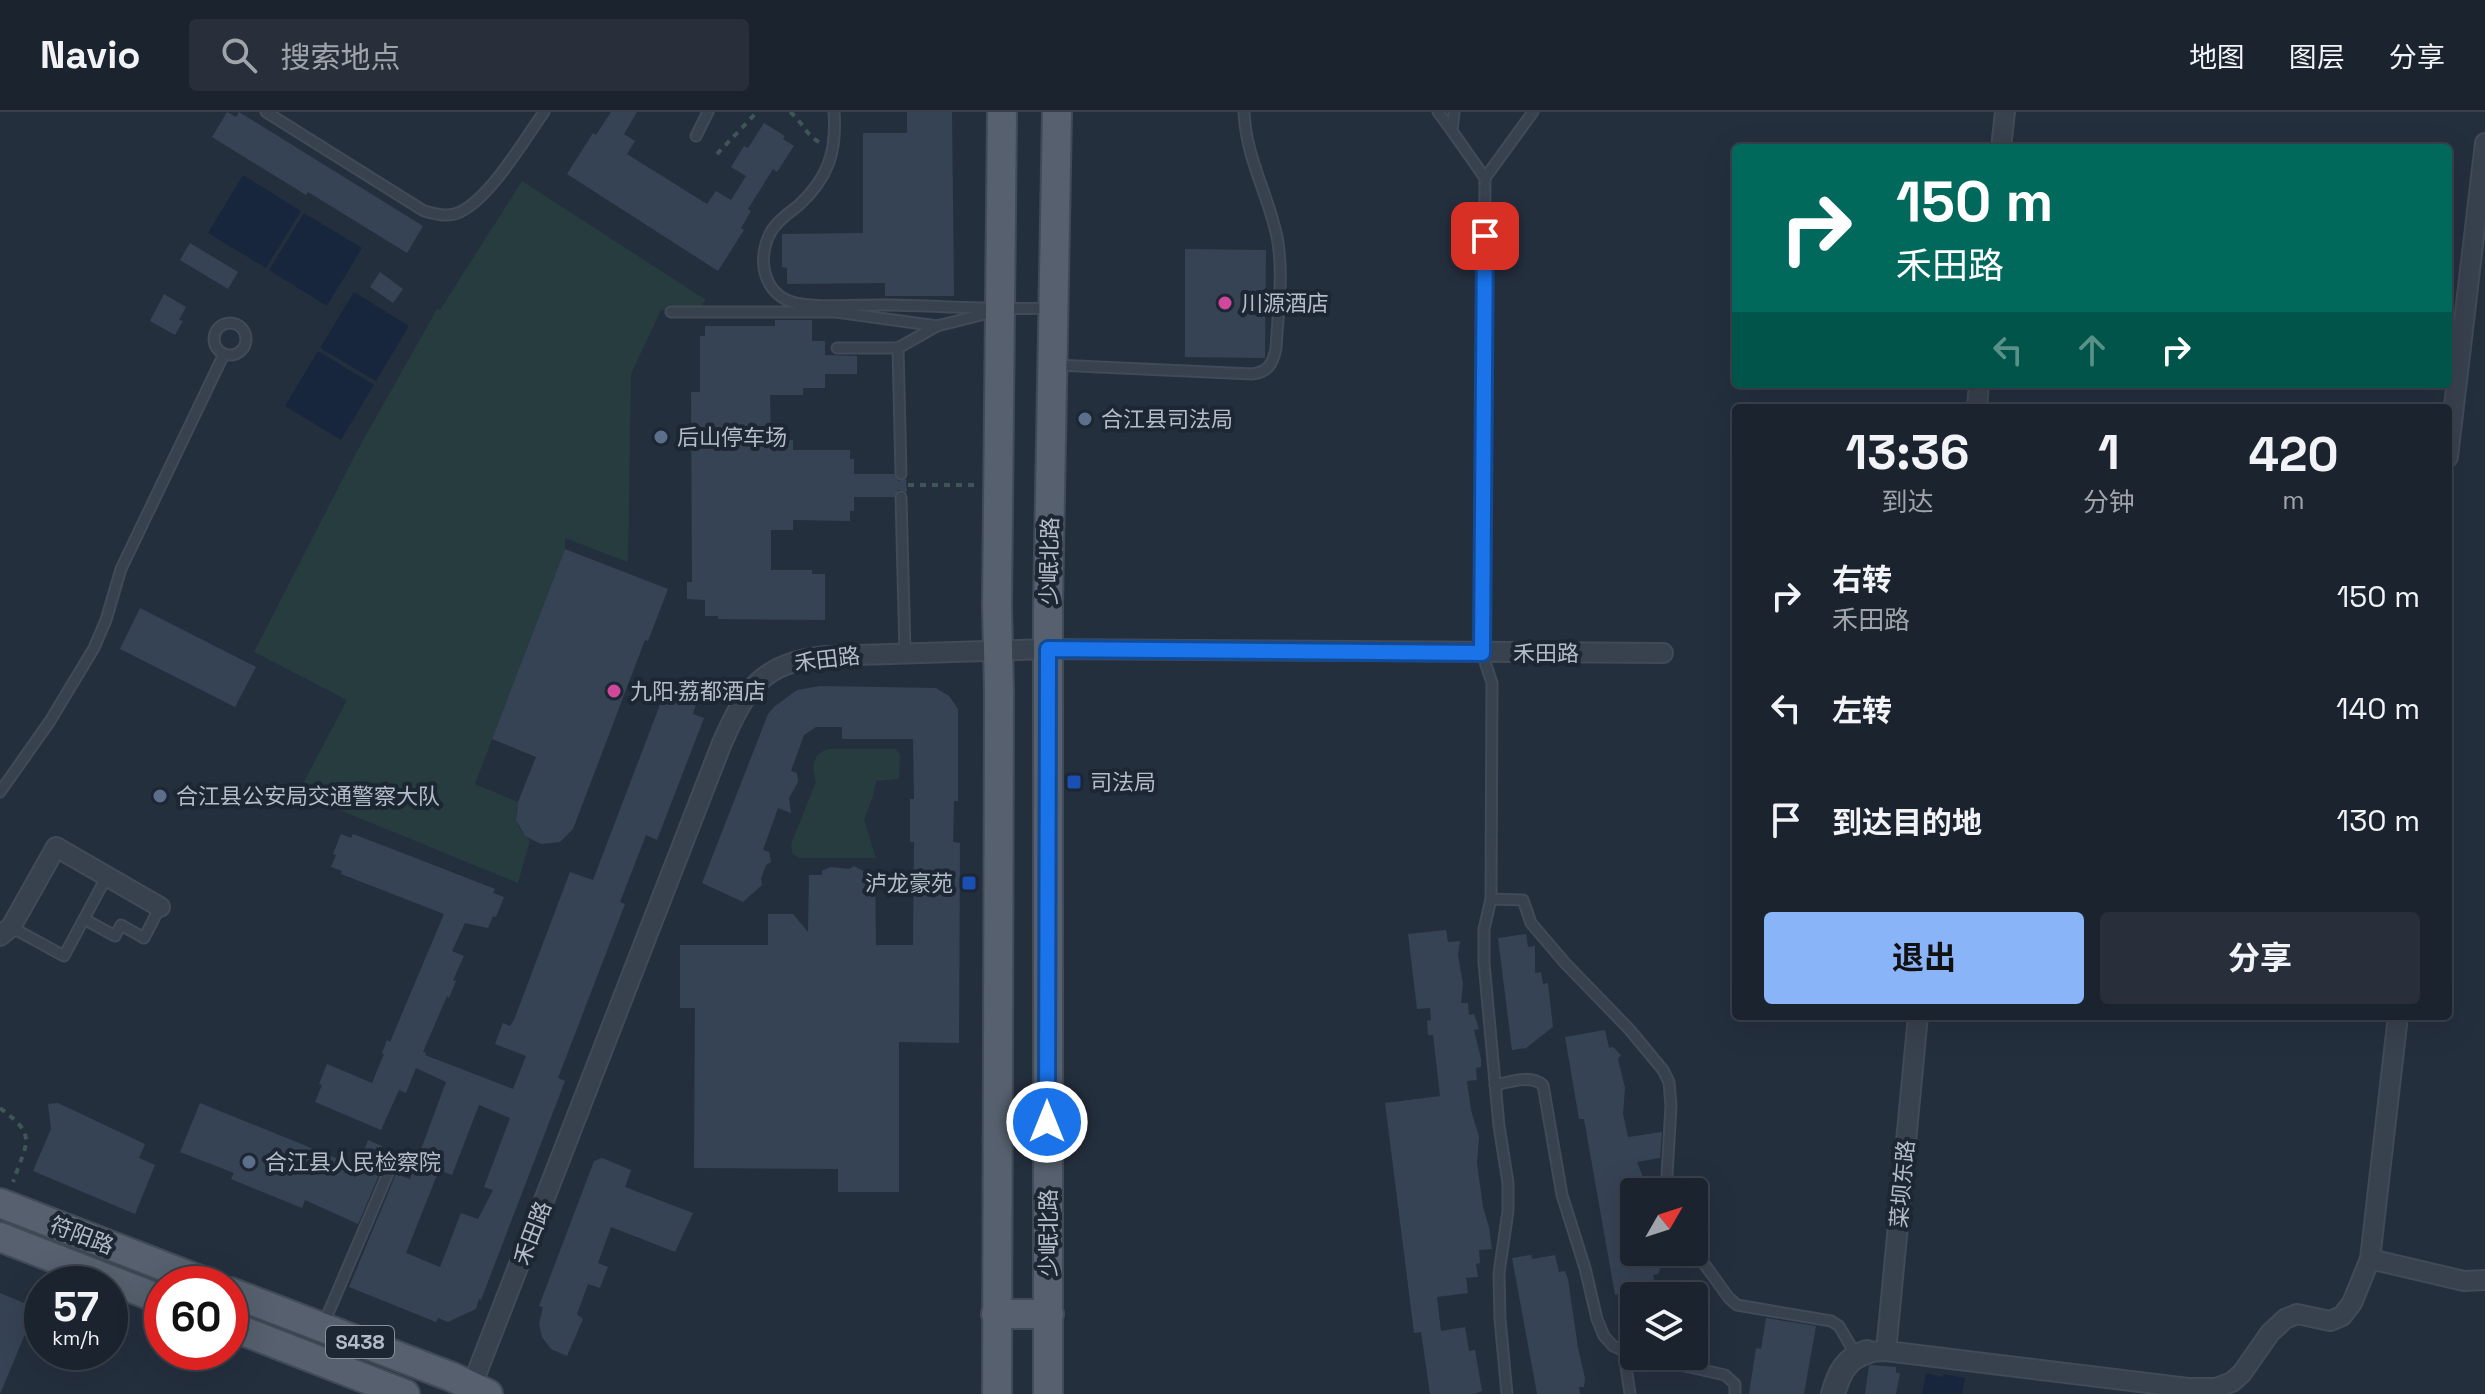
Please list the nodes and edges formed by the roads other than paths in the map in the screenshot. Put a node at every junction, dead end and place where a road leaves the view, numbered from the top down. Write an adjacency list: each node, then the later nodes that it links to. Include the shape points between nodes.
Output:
1 (266, 112): 2 (lane, via 424,211 444,216 474,203)
2 (544, 112)
3 (708, 112): 13 (lane)
4 (834, 112): 18 (lane, via 826,174 770,233 763,266 768,285 792,302 806,304)
5 (1002, 112): 18 (main road)
6 (1057, 112): 17 (main road, 少岷北路)
7 (1244, 112): 24 (lane, via 1253,168 1278,240 1274,361 1252,374)
8 (1438, 112): 12 (lane)
9 (1454, 112): 12 (lane)
10 (1533, 112): 16 (lane)
11 (2005, 112): 15 (street)
12 (1452, 131): 16 (lane)
13 (696, 136)
14 (2485, 143): 25 (street)
15 (2001, 144)
16 (1485, 178): 31 (lane)
17 (1053, 308): 18 (lane); 24 (main road, 少岷北路)
18 (1000, 310): 20 (lane); 29 (main road)
19 (671, 312): 20 (lane, via 836,312)
20 (937, 326): 22 (lane)
21 (837, 348): 22 (lane)
22 (898, 348): 26 (lane)
23 (224, 354): 33 (lane, via 121,569 94,648)
24 (1053, 365): 28 (main road, 少岷北路)
25 (2452, 423)
26 (901, 474)
27 (901, 497): 30 (lane)
28 (1048, 649): 29 (street, 禾田路); 31 (street, 禾田路); 53 (main road, 少岷北路)
29 (998, 651): 30 (street, 禾田路); 52 (main road)
30 (905, 652): 60 (street, 禾田路, via 799,659 768,674 743,701 716,756)
31 (1482, 653): 32 (street, 禾田路); 35 (lane, via 1492,683)
32 (1663, 653)
33 (0, 792)
34 (107, 876): 36 (street); 37 (lane); 38 (street, via 56,847)
35 (1491, 899): 41 (lane, via 1484,963); 43 (lane, via 1523,900 1531,923 1663,1070 1671,1106)
36 (160, 907): 37 (lane, via 144,938 121,925 115,936)
37 (84, 919): 38 (lane, via 64,956)
38 (6, 932)
39 (1917, 1020): 57 (street, 菜坝东路)
40 (2398, 1020): 46 (street)
41 (1495, 1085): 56 (lane, via 1530,1079 1543,1085 1562,1195 1597,1319 1604,1336); 64 (lane, via 1508,1183 1499,1273)
42 (392, 1164): 54 (lane)
43 (1667, 1178)
44 (7, 1192): 47 (main road, 符阳路)
45 (0, 1237): 50 (main road, 符阳路)
46 (2370, 1259): 49 (street, via 2464,1281); 57 (street, via 2342,1316 2330,1321 2297,1314 2285,1319 2242,1373 2216,1388)
47 (170, 1266)
48 (1706, 1266): 57 (lane, via 1737,1305 1822,1317)
49 (2485, 1280)
50 (144, 1293)
51 (248, 1299): 54 (main road, S438)
52 (996, 1314): 53 (main road); 62 (main road)
53 (1049, 1314): 63 (main road, 少岷北路)
54 (322, 1327): 60 (main road, S438)
55 (248, 1333): 61 (main road, S438)
56 (1620, 1350)
57 (1870, 1353): 67 (street, via 1843,1368)
58 (1629, 1370): 65 (lane)
59 (1703, 1370): 66 (lane, via 1725,1375 1735,1384)
60 (475, 1392)
61 (405, 1394)
62 (997, 1394)
63 (1048, 1394)
64 (1507, 1394)
65 (1630, 1394)
66 (1735, 1394)
67 (1833, 1394)

